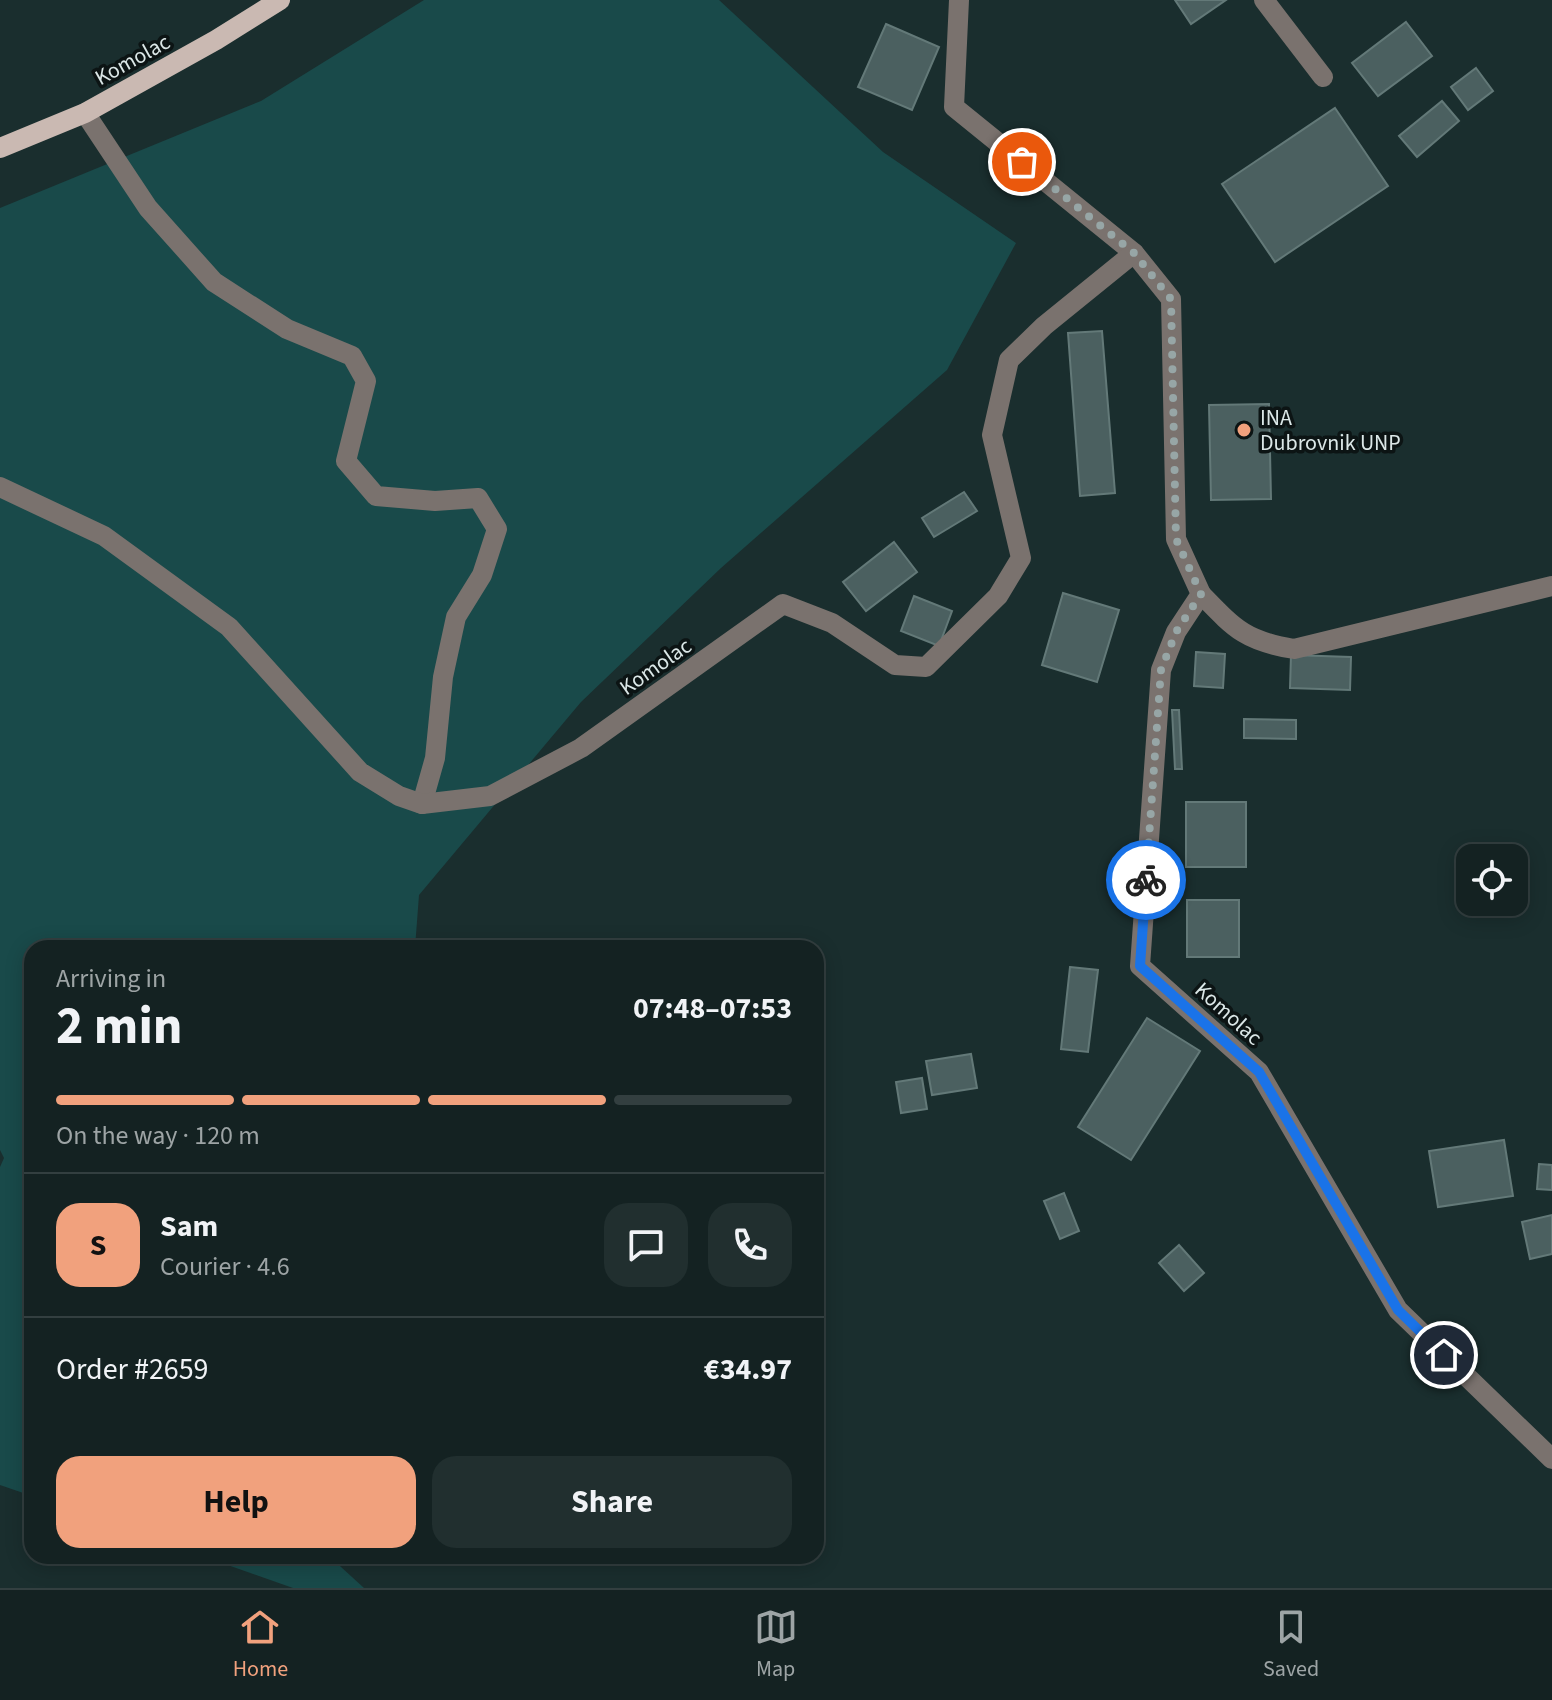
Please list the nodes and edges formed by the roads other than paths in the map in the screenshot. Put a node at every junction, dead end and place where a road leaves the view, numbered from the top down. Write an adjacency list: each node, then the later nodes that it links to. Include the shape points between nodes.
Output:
1 (280, 0): 5 (main road, Komolac)
2 (959, 0): 7 (street, via 954,107)
3 (1264, 0): 4 (street)
4 (1323, 77)
5 (85, 113): 6 (main road, Komolac); 11 (street, via 148,208 214,282 287,329 352,356 366,381 346,461 376,496 478,498 497,529 482,575 456,617 443,677 435,758)
6 (0, 148)
7 (1134, 253): 10 (street, via 1171,299 1176,539); 11 (street, Komolac, via 1009,360 992,435 1021,558 998,596 926,667 895,665 832,623 783,604 581,748 490,796)
8 (0, 487): 11 (street, via 104,536 229,627 360,772)
9 (1552, 586): 10 (street, via 1294,649 1260,643 1232,626)
10 (1201, 594): 12 (street, Komolac, via 1176,632 1161,670 1140,966 1259,1072 1398,1310)
11 (422, 804)
12 (1544, 1443): 13 (street)
13 (1552, 1459)

